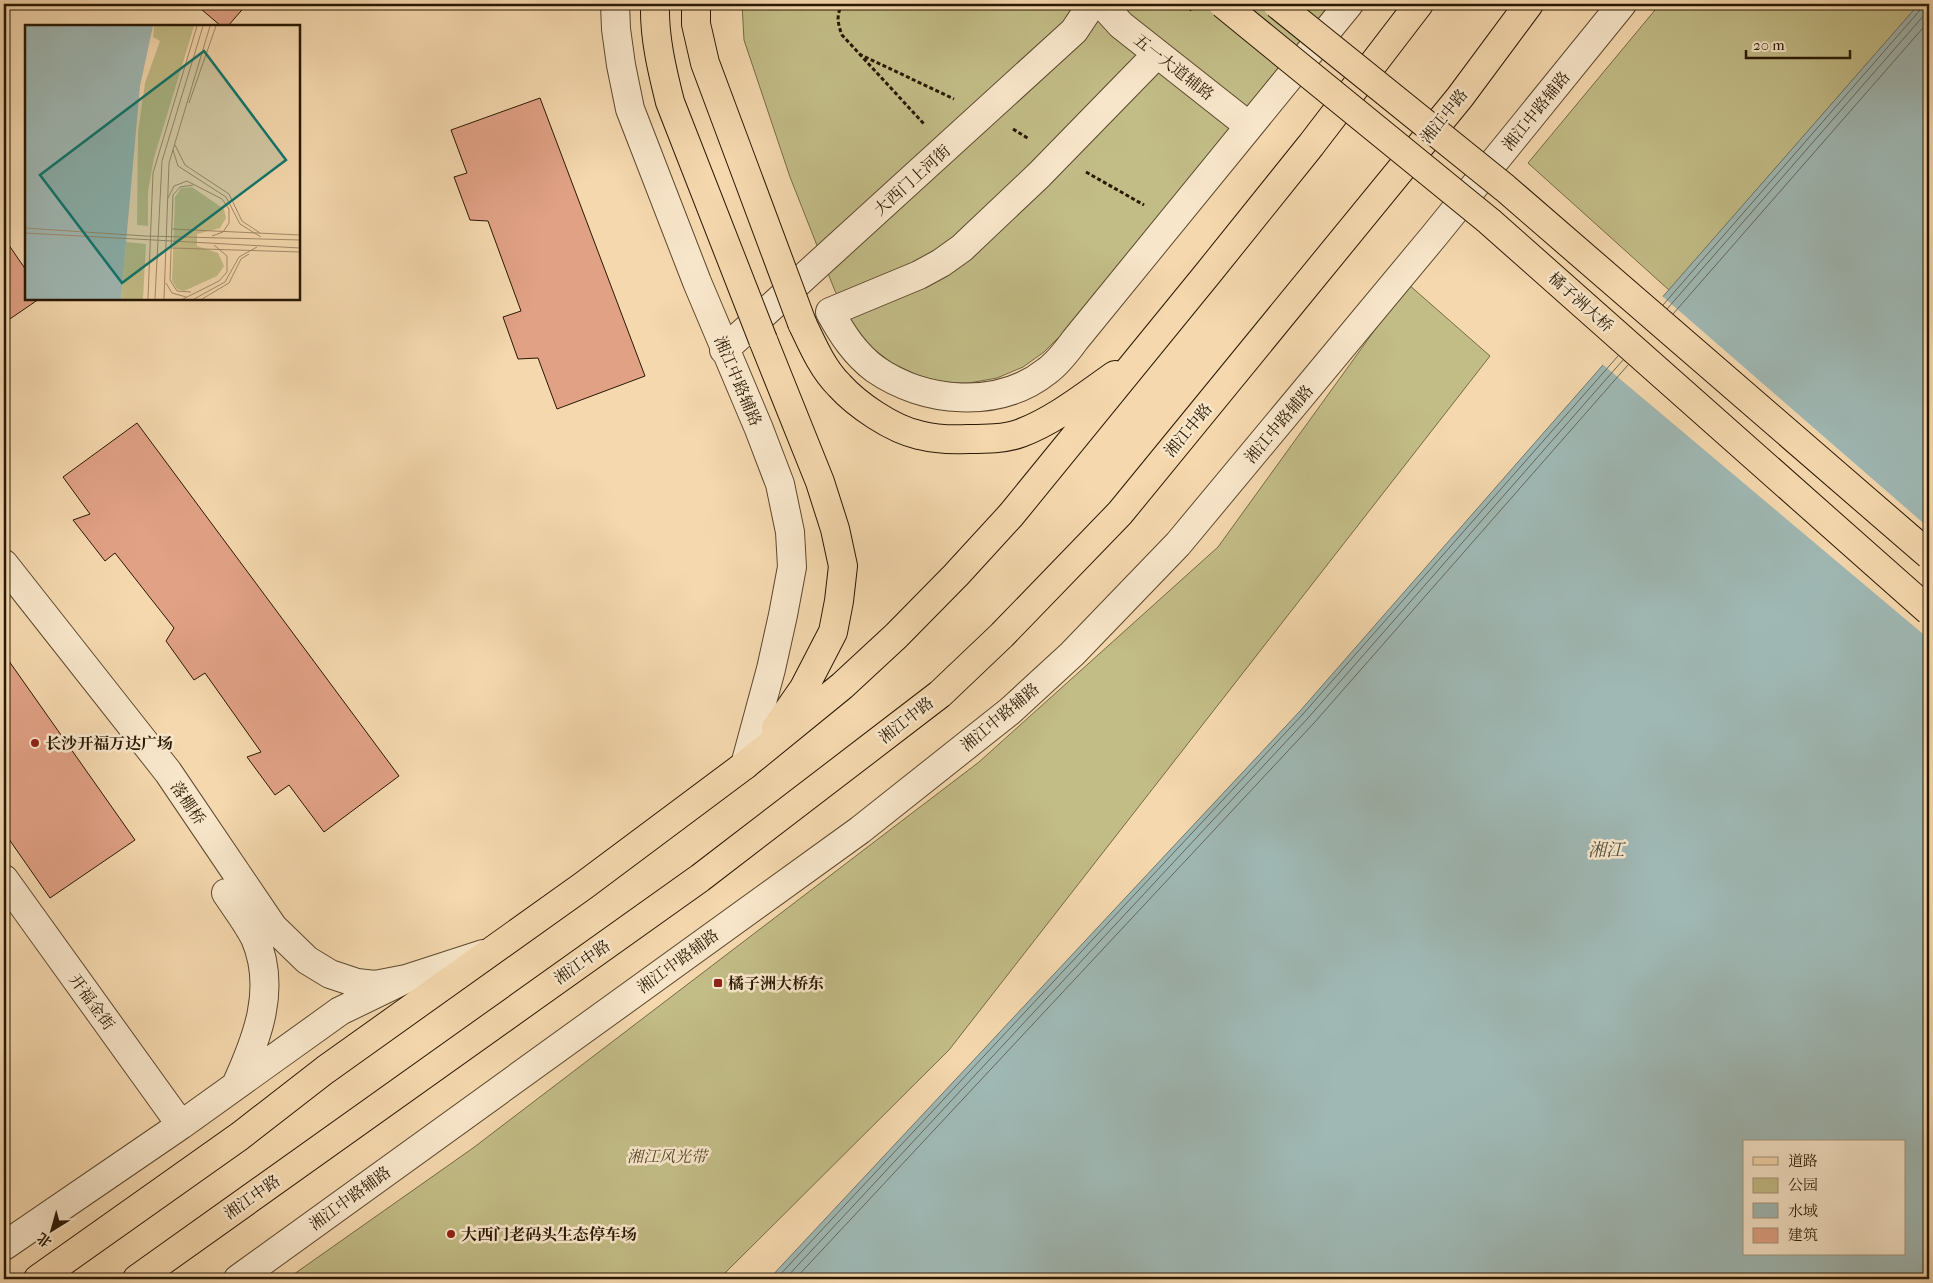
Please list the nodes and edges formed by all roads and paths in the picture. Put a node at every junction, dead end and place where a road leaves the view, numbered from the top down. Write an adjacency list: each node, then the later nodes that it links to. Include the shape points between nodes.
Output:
1 (615, 4): 20 (street, 湘江中路辅路, via 621,65 630,108)
2 (655, 4): 26 (main road, bridge, via 660,61 670,102 820,482 843,566 833,632 804,688 782,721)
3 (696, 4): 21 (main road, bridge, via 696,24 705,64 802,323 815,350 838,384 861,405 889,423 918,435 952,440 1019,434 1042,424)
4 (844, 4): 13 (path, via 840,8 838,24 842,35)
5 (1092, 4): 15 (street, 大西门上河街, via 1074,31)
6 (1102, 4): 14 (street, 五一大道辅路, via 1121,25)
7 (1223, 4): 25 (main road, 橘子洲大桥, bridge, via 1489,221)
8 (1277, 4): 22 (main road, bridge, via 1505,188)
9 (1349, 4): 16 (street)
10 (1419, 4): 21 (main road, via 1311,145)
11 (1529, 4): 34 (main road, 湘江中路, via 1460,97 1120,513 940,694 700,878)
12 (1622, 4): 35 (street, 湘江中路辅路, via 1428,244 1178,544 1065,660 1010,711 860,830)
13 (859, 54): 15 (path); 17 (path)
14 (1157, 54): 16 (street, 五一大道辅路); 18 (street)
15 (986, 113): 17 (street, 大西门上河街); 18 (path)
16 (1250, 126): 19 (street)
17 (947, 148): 20 (street, 大西门上河街)
18 (1058, 155): 19 (path); 19 (street, via 962,248 941,263 830,312 856,352 875,369 924,392 967,398 1014,390 1047,372)
19 (1172, 222)
20 (724, 350): 26 (street, 湘江中路辅路, via 780,484 790,532 792,567 772,670)
21 (1139, 359): 26 (main road, via 1011,515 956,575 842,686)
22 (1929, 555)
23 (4, 564): 29 (street, 落棚桥, via 168,772 273,928 307,960 330,974 375,985)
24 (4, 574): 30 (street, 落棚桥, via 152,784 255,939 265,989 262,1019)
25 (1929, 611)
26 (745, 765): 28 (main road)
27 (4, 879): 31 (street, 开福金街)
28 (494, 951): 29 (street); 33 (main road)
29 (406, 979): 30 (street, via 340,1011)
30 (236, 1085): 31 (street)
31 (181, 1125): 32 (street)
32 (4, 1246)
33 (38, 1279)
34 (137, 1279)
35 (238, 1279)

